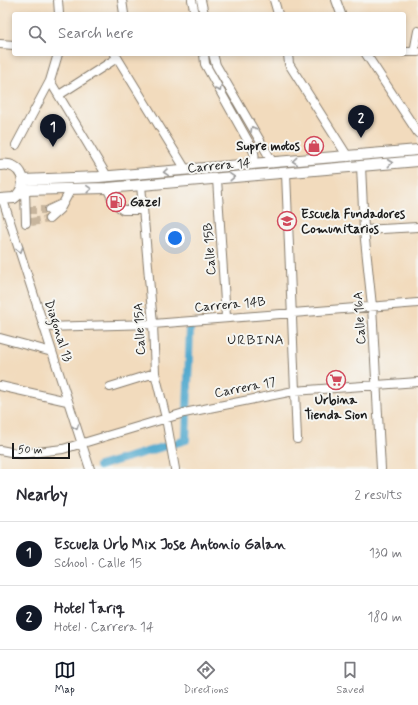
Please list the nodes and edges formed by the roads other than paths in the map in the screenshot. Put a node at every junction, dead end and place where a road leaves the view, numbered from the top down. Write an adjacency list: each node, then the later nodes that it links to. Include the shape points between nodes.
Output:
1 (58, 0): 7 (street)
2 (122, 0): 8 (street)
3 (192, 0): 9 (street)
4 (201, 0): 10 (street)
5 (274, 0): 11 (street)
6 (336, 0): 12 (street)
7 (58, 12)
8 (124, 12)
9 (195, 12)
10 (204, 12)
11 (277, 12)
12 (341, 12)
13 (418, 31): 16 (street)
14 (0, 42): 15 (street)
15 (12, 45)
16 (416, 52)
17 (57, 56): 23 (street)
18 (116, 56): 24 (street); 34 (street)
19 (204, 56): 32 (street, one-way to 32, via 206,64 253,150 255,155)
20 (214, 56): 31 (street, one-way to 20, via 216,65)
21 (288, 56): 28 (street, via 289,64)
22 (367, 56): 25 (street)
23 (50, 81): 24 (street); 26 (street)
24 (59, 95): 36 (street)
25 (418, 133)
26 (16, 145)
27 (418, 150): 28 (main road, Carrera 14)
28 (348, 156): 31 (main road, Carrera 14, one-way to 31)
29 (418, 161): 33 (main road, Carrera 14, one-way to 29)
30 (1, 163): 39 (main road, via 16,167)
31 (273, 163): 32 (main road, Carrera 14)
32 (251, 165): 34 (main road, Carrera 14)
33 (361, 166): 35 (main road, Carrera 14); 51 (street, Calle 16A)
34 (186, 170): 36 (main road, Carrera 14, one-way to 36)
35 (286, 173): 37 (main road, Carrera 14, one-way to 35); 54 (street)
36 (106, 176): 39 (main road, Carrera 14)
37 (217, 179): 38 (main road, Carrera 14); 55 (street, Calle 15B)
38 (141, 185): 40 (main road, Carrera 14); 47 (street, Calle 15A)
39 (23, 187): 41 (main road, Carrera 14); 43 (main road, via 14,198); 50 (street, via 28,222)
40 (107, 188): 41 (main road, Carrera 14, one-way to 40); 42 (street)
41 (71, 190): 44 (street)
42 (112, 198)
43 (1, 199): 50 (street, Diagonal 13)
44 (63, 203): 46 (street); 48 (street)
45 (119, 207): 47 (street, via 123,210)
46 (48, 210)
47 (143, 210): 56 (street, Calle 15A)
48 (49, 219)
49 (418, 227): 51 (street)
50 (13, 229): 57 (street, Diagonal 13, one-way to 57)
51 (364, 230): 53 (street, Calle 16A)
52 (418, 303): 53 (street, Carrera 14B)
53 (372, 306): 54 (street, Carrera 14B); 62 (street, Calle 16A)
54 (291, 313): 55 (street, Carrera 14B); 65 (street)
55 (226, 317): 56 (street, Carrera 14B)
56 (153, 324): 57 (street, Carrera 14B); 60 (street, Calle 15A)
57 (44, 327): 59 (street, Diagonal 13)
58 (0, 338): 59 (street)
59 (52, 352): 66 (street, Diagonal 13)
60 (155, 373): 64 (street); 67 (street, Calle 15A)
61 (418, 382): 62 (street, Carrera 17)
62 (376, 385): 65 (street, Carrera 17); 73 (street, Calle 16A)
63 (0, 386): 66 (street)
64 (110, 387)
65 (294, 391): 67 (street, Carrera 17); 68 (street)
66 (67, 401): 69 (street, Diagonal 13, one-way to 69)
67 (166, 418): 69 (street, Carrera 17); 72 (street, Calle 15A)
68 (297, 439)
69 (82, 444): 70 (street, Carrera 17, via 21,454); 71 (street, Diagonal 13)
70 (0, 450)
71 (90, 469)
72 (175, 469)
73 (381, 469)

